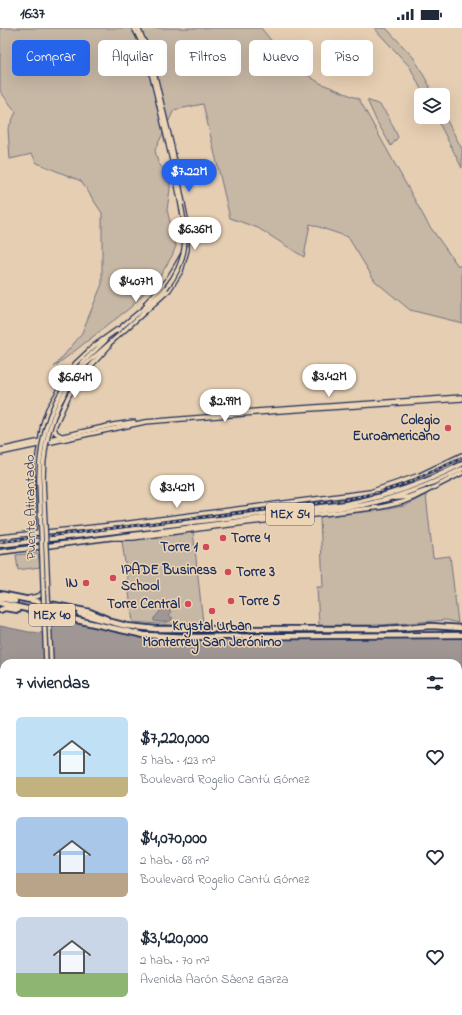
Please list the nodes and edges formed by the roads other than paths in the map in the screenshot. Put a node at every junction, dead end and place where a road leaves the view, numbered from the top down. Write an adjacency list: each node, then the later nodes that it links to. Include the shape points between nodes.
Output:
1 (134, 28): 3 (main road, via 150,68)
2 (138, 28): 3 (main road, via 150,55)
3 (182, 205): 5 (main road, bridge, via 185,224 184,251)
4 (186, 251): 6 (main road, via 166,281)
5 (167, 289): 6 (main road); 8 (main road)
6 (140, 310): 7 (main road)
7 (118, 329): 9 (main road); 11 (main road, via 75,364)
8 (118, 336): 9 (main road); 12 (main road, via 78,380)
9 (85, 363): 50 (main road, Puente Atirantado, bridge, via 69,379 58,398 50,414 41,448); 51 (main road, Puente Atirantado, bridge, via 61,399 48,433 44,455)
10 (462, 398): 14 (main road, via 280,408 150,419); 15 (main road, via 150,422)
11 (51, 403): 12 (main road, via 59,403); 16 (main road, via 43,424)
12 (62, 407): 13 (main road)
13 (54, 427): 14 (main road, via 56,433); 15 (main road)
14 (63, 436): 15 (main road)
15 (48, 441): 16 (main road); 27 (main road, via 41,462)
16 (40, 443): 17 (main road); 18 (main road); 19 (main road)
17 (34, 446): 18 (main road); 19 (main road)
18 (38, 450): 27 (main road, via 37,474)
19 (0, 452)
20 (462, 455): 27 (main road, via 420,475 370,492)
21 (462, 464): 26 (main road, MEX 54, via 423,483 367,500)
22 (462, 469): 25 (main road, MEX 54, via 421,488)
23 (462, 473): 24 (main road)
24 (426, 491): 25 (main road, via 409,497); 29 (main road, via 403,502 381,507 133,538)
25 (390, 498): 29 (main road, MEX 54, via 363,505)
26 (124, 531): 29 (main road, via 113,535); 30 (main road, MEX 54)
27 (42, 533): 28 (main road); 30 (main road)
28 (0, 537)
29 (112, 538): 32 (main road, MEX 54)
30 (43, 541): 31 (main road, MEX 54); 32 (main road)
31 (0, 545)
32 (43, 547): 33 (main road, MEX 54); 34 (main road)
33 (0, 552)
34 (45, 590): 37 (main road, via 39,596); 40 (main road)
35 (0, 594): 37 (highway)
36 (0, 598): 38 (highway, MEX 40)
37 (27, 599): 40 (highway)
38 (15, 601)
39 (0, 602): 40 (highway, via 36,608); 43 (highway, MEX 40)
40 (46, 602): 41 (highway); 44 (highway)
41 (53, 604): 44 (highway, via 49,606); 46 (highway, via 96,614)
42 (0, 610): 43 (highway, via 5,608)
43 (34, 611): 47 (highway, MEX 40)
44 (50, 611): 47 (highway, via 93,621)
45 (80, 614): 46 (highway, MEX 40)
46 (116, 623): 48 (highway, MEX 40, via 169,630 376,630 432,626)
47 (104, 627): 49 (highway, MEX 40, via 144,635 190,637)
48 (462, 628)
49 (462, 635)
50 (46, 659)
51 (51, 659)

